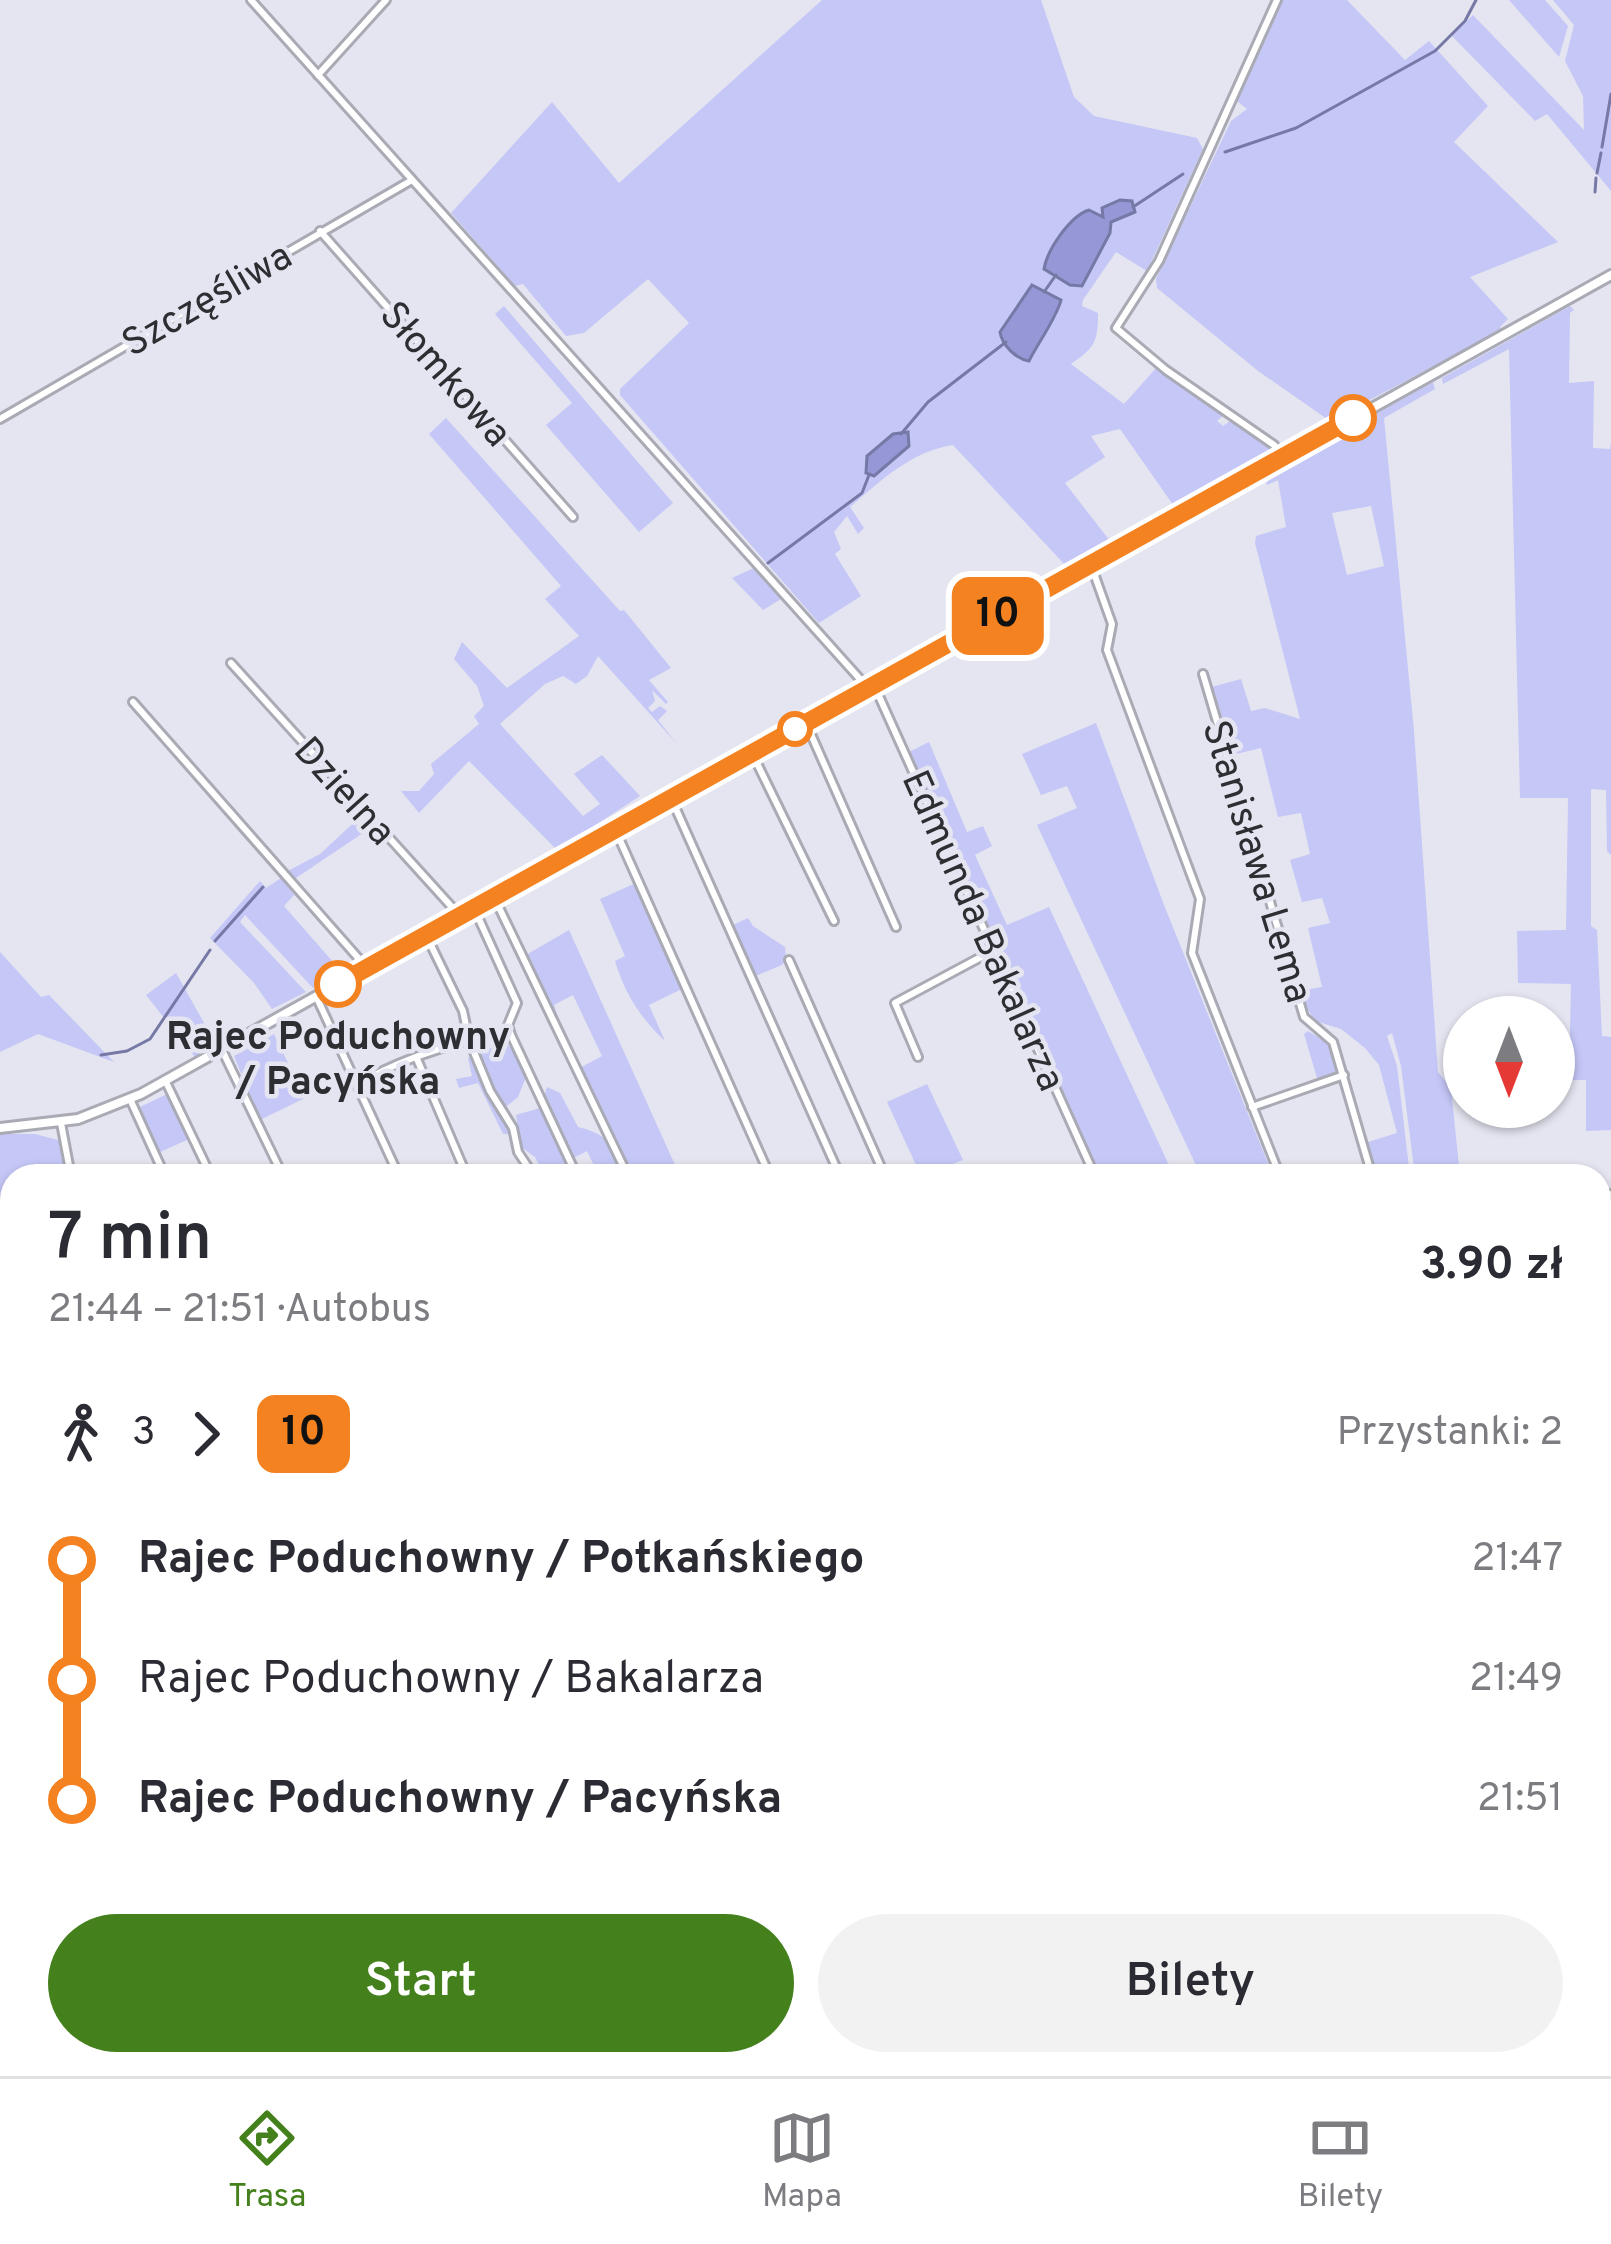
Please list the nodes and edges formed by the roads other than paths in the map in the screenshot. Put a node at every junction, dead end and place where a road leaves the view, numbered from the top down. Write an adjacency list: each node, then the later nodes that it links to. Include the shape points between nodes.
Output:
1 (251, 0): 4 (street, Edmunda Bakalarza)
2 (386, 0): 4 (street)
3 (1277, 0): 9 (street, via 1160,260 1116,328)
4 (318, 76): 5 (street, Edmunda Bakalarza)
5 (413, 180): 6 (street, Szczęśliwa); 14 (street, Edmunda Bakalarza)
6 (320, 231): 8 (street, Szczęśliwa); 10 (street, Słomkowa)
7 (1611, 275): 9 (main road)
8 (0, 419)
9 (1283, 457): 11 (main road)
10 (573, 517)
11 (1091, 564): 14 (main road); 38 (street, via 1112,624 1107,650 1200,899 1192,952)
12 (231, 663): 22 (street, Dzielna)
13 (1203, 674): 34 (street, Stanisława Lema, via 1304,1017 1333,1042)
14 (871, 687): 16 (main road); 26 (street, Edmunda Bakalarza)
15 (133, 702): 28 (street)
16 (806, 723): 17 (main road); 24 (street)
17 (752, 754): 18 (main road); 23 (street)
18 (671, 798): 19 (main road); 51 (street)
19 (615, 830): 20 (main road); 50 (street)
20 (494, 897): 21 (main road); 49 (street)
21 (474, 908): 22 (main road); 48 (street, via 517,1003 511,1035)
22 (460, 916): 25 (main road)
23 (834, 921)
24 (896, 927)
25 (426, 935): 28 (main road); 30 (street)
26 (995, 949): 32 (street, via 896,1003); 53 (street, Edmunda Bakalarza)
27 (789, 960): 52 (street)
28 (367, 968): 29 (main road)
29 (316, 996): 31 (main road); 36 (street)
30 (469, 1040): 33 (street); 47 (street)
31 (221, 1049): 35 (main road); 44 (street)
32 (919, 1057)
33 (417, 1059): 36 (street); 46 (street)
34 (1344, 1076): 38 (street); 55 (street, Stanisława Lema)
35 (165, 1080): 37 (main road); 43 (street)
36 (358, 1084): 45 (street)
37 (130, 1100): 39 (main road); 42 (street)
38 (1252, 1107): 54 (street)
39 (61, 1123): 40 (main road); 41 (street)
40 (0, 1129)
41 (69, 1164)
42 (159, 1164)
43 (205, 1164)
44 (277, 1164)
45 (394, 1164)
46 (462, 1164)
47 (526, 1164)
48 (571, 1164)
49 (622, 1164)
50 (765, 1164)
51 (835, 1164)
52 (880, 1164)
53 (1090, 1164)
54 (1275, 1164)
55 (1369, 1164)

